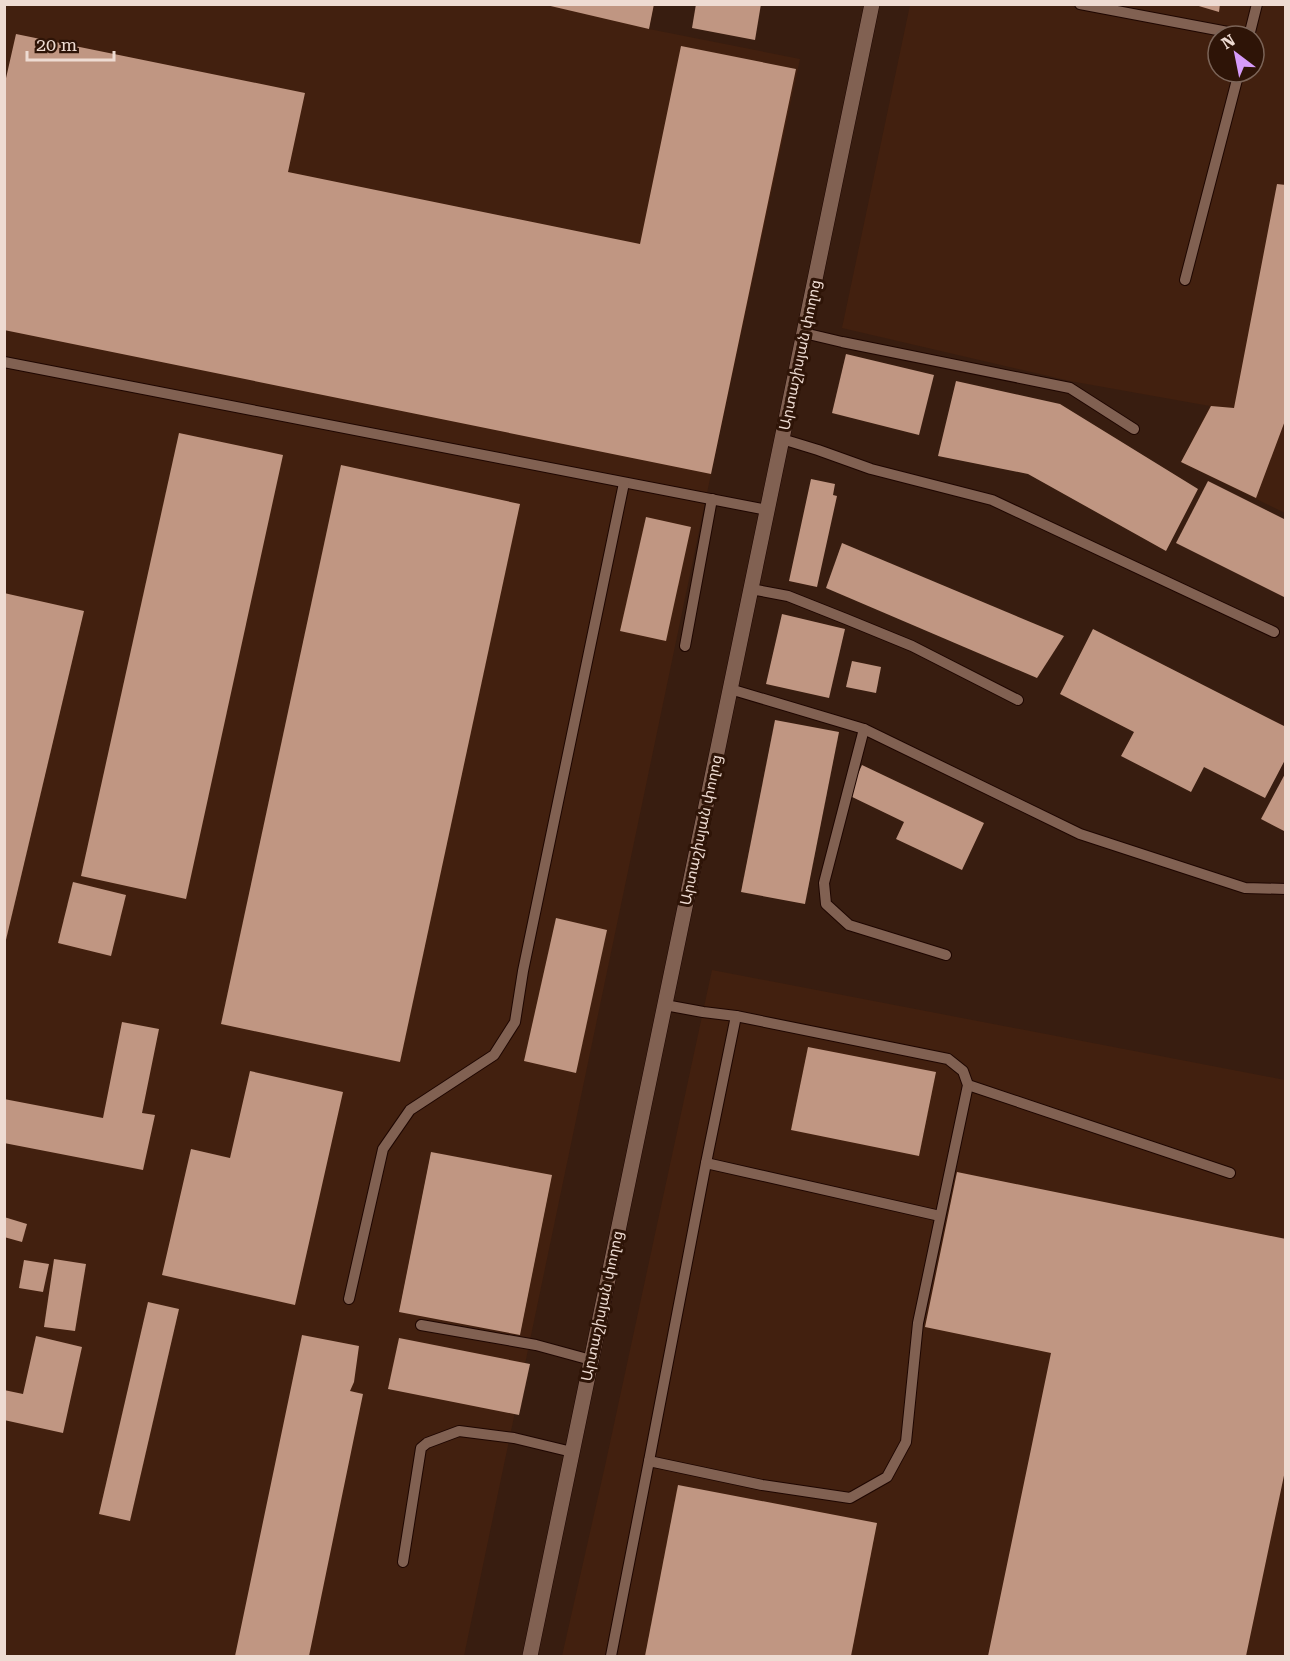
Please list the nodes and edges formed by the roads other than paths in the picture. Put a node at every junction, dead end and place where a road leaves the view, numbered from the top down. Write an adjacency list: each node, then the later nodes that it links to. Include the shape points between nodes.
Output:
1 (872, 4): 8 (street, Արտաշիսյան փողոց)
2 (1080, 4): 5 (lane)
3 (1257, 4): 4 (lane)
4 (1252, 24)
5 (1206, 28)
6 (1236, 84): 7 (lane)
7 (1185, 280)
8 (804, 333): 10 (lane, via 1070,388); 11 (street, Արտաշիսյան փողոց)
9 (4, 362): 12 (lane)
10 (1134, 429)
11 (782, 439): 14 (street, Արտաշիսյան փողոց); 16 (lane, via 871,469 992,500)
12 (624, 483): 13 (lane); 29 (lane, via 515,1022 494,1055 410,1110 383,1149)
13 (712, 499): 14 (lane); 17 (lane)
14 (767, 510): 15 (street, Արտաշիսյան փողոց)
15 (751, 589): 18 (street, Արտաշիսյան փողոց); 19 (lane, via 788,597 912,646)
16 (1274, 632)
17 (685, 646)
18 (730, 689): 20 (lane); 23 (street, Արտաշիսյան փողոց)
19 (1018, 700)
20 (864, 729): 21 (lane, via 1080,834 1245,888); 22 (lane, via 824,884 826,904 849,925)
21 (1286, 889)
22 (946, 955)
23 (665, 1005): 24 (lane); 31 (street, Արտաշիսյան փողոց)
24 (736, 1016): 25 (lane, via 948,1059 963,1071); 26 (lane)
25 (968, 1085): 27 (lane); 28 (lane)
26 (706, 1164): 28 (lane); 33 (lane)
27 (1230, 1173)
28 (940, 1216): 33 (lane, via 918,1323 906,1442 887,1477 850,1498 762,1485)
29 (349, 1299)
30 (421, 1324): 31 (lane, via 537,1345)
31 (591, 1360): 32 (street, Արտաշիսյան փողոց)
32 (572, 1452): 34 (lane, via 514,1438 459,1431 428,1443 421,1448); 35 (street, Արտաշիսյան փողոց)
33 (649, 1461): 36 (lane)
34 (403, 1563)
35 (530, 1656)
36 (611, 1656)

